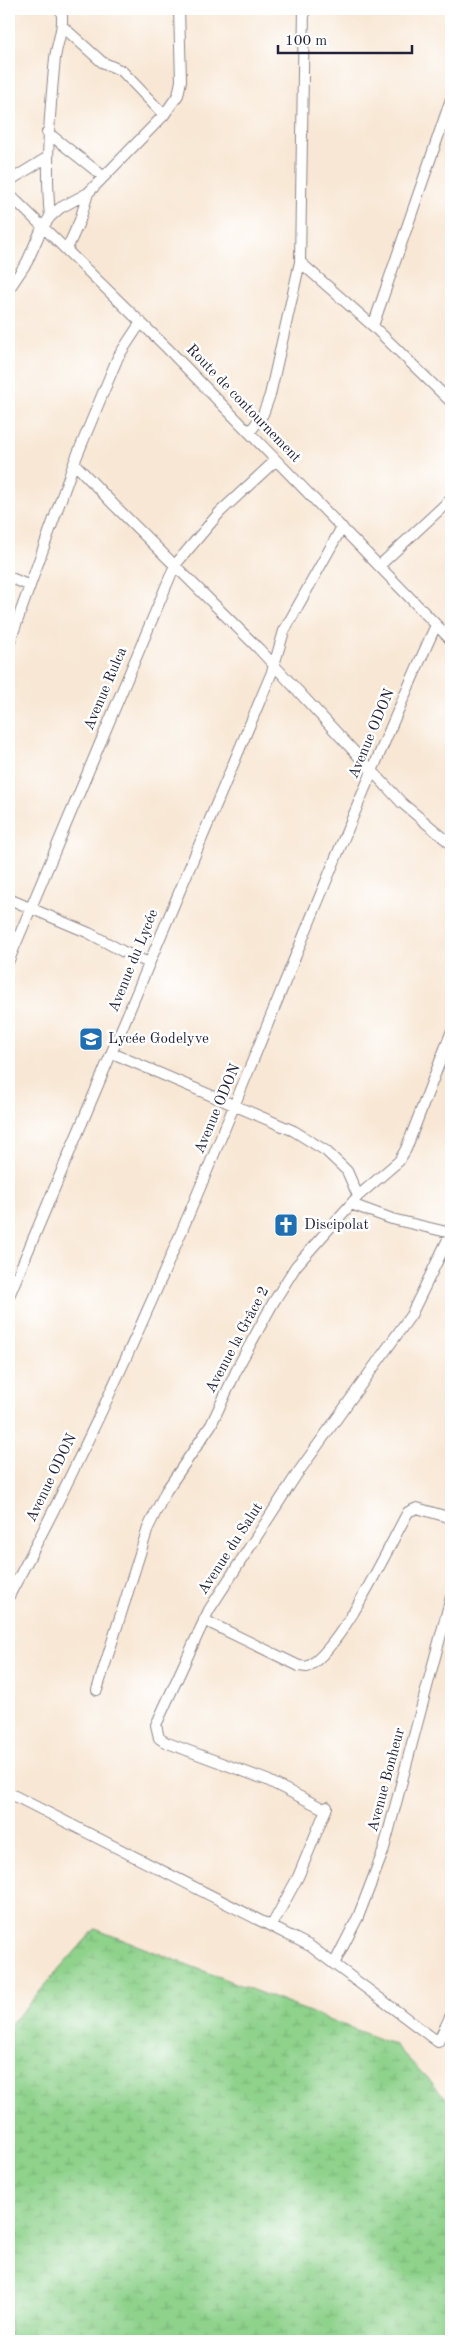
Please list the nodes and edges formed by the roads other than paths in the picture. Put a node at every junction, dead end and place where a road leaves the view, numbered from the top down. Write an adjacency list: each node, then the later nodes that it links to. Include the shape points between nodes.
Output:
1 (61, 9): 4 (street)
2 (179, 9): 6 (street, via 181,81 178,96)
3 (304, 9): 16 (street)
4 (62, 26): 6 (street, via 102,62 122,71); 7 (street, via 55,57)
5 (451, 99): 19 (street)
6 (164, 115): 9 (street)
7 (48, 132): 8 (street); 9 (street)
8 (48, 157): 10 (street); 13 (street)
9 (104, 177): 11 (street)
10 (9, 181)
11 (88, 193): 13 (street); 15 (street)
12 (9, 194): 14 (street, Route de contournement)
13 (50, 217): 14 (street)
14 (42, 228): 15 (street, Route de contournement); 17 (street, via 27,262)
15 (67, 249): 18 (street, Route de contournement)
16 (300, 262): 19 (street); 21 (street, via 270,395 263,414)
17 (9, 289)
18 (141, 322): 21 (street, Route de contournement); 23 (street, via 118,357)
19 (372, 326): 20 (street)
20 (451, 402)
21 (250, 432): 22 (street, Route de contournement)
22 (276, 460): 25 (street, Route de contournement); 26 (street, Avenue Rulca, via 220,512)
23 (74, 463): 26 (street); 29 (street)
24 (451, 499): 27 (street)
25 (342, 527): 27 (street, Route de contournement); 33 (street, Avenue du Lycée, via 284,631)
26 (175, 566): 33 (street); 37 (street, Avenue Rulca)
27 (379, 566): 30 (street, Route de contournement)
28 (9, 577): 29 (street)
29 (30, 586): 32 (street)
30 (436, 625): 31 (street, Route de contournement); 34 (street, Avenue ODON)
31 (451, 640)
32 (9, 644)
33 (273, 665): 34 (street); 39 (street, Avenue du Lycée)
34 (372, 771): 35 (street, via 402,803); 42 (street, Avenue ODON)
35 (451, 844)
36 (9, 899): 37 (street)
37 (31, 908): 38 (street, Avenue Rulca); 39 (street)
38 (9, 960)
39 (149, 963): 41 (street, Avenue du Lycée)
40 (451, 1033): 43 (street, Avenue la Grâce 2, via 406,1149 399,1161)
41 (112, 1053): 42 (street); 45 (street, Avenue du Lycée)
42 (236, 1106): 43 (street, via 294,1131 326,1151 347,1171); 47 (street, Avenue ODON, via 112,1389)
43 (354, 1200): 44 (street, via 392,1219); 50 (street, Avenue la Grâce 2, via 292,1273 240,1363 206,1433 166,1491 148,1528)
44 (451, 1232): 49 (street, Avenue du Salut, via 411,1315 297,1474)
45 (9, 1296)
46 (451, 1518): 49 (street, via 417,1508 408,1512 354,1612 322,1656 307,1667)
47 (9, 1596)
48 (451, 1597): 53 (street, Avenue Bonheur, via 383,1852 358,1917)
49 (204, 1620): 52 (street, Avenue du Salut, via 156,1724 158,1738 267,1780 327,1809 298,1877)
50 (97, 1690)
51 (9, 1793): 52 (street)
52 (272, 1926): 53 (street, via 310,1946)
53 (334, 1964): 54 (street, via 438,2042)
54 (451, 2015)

